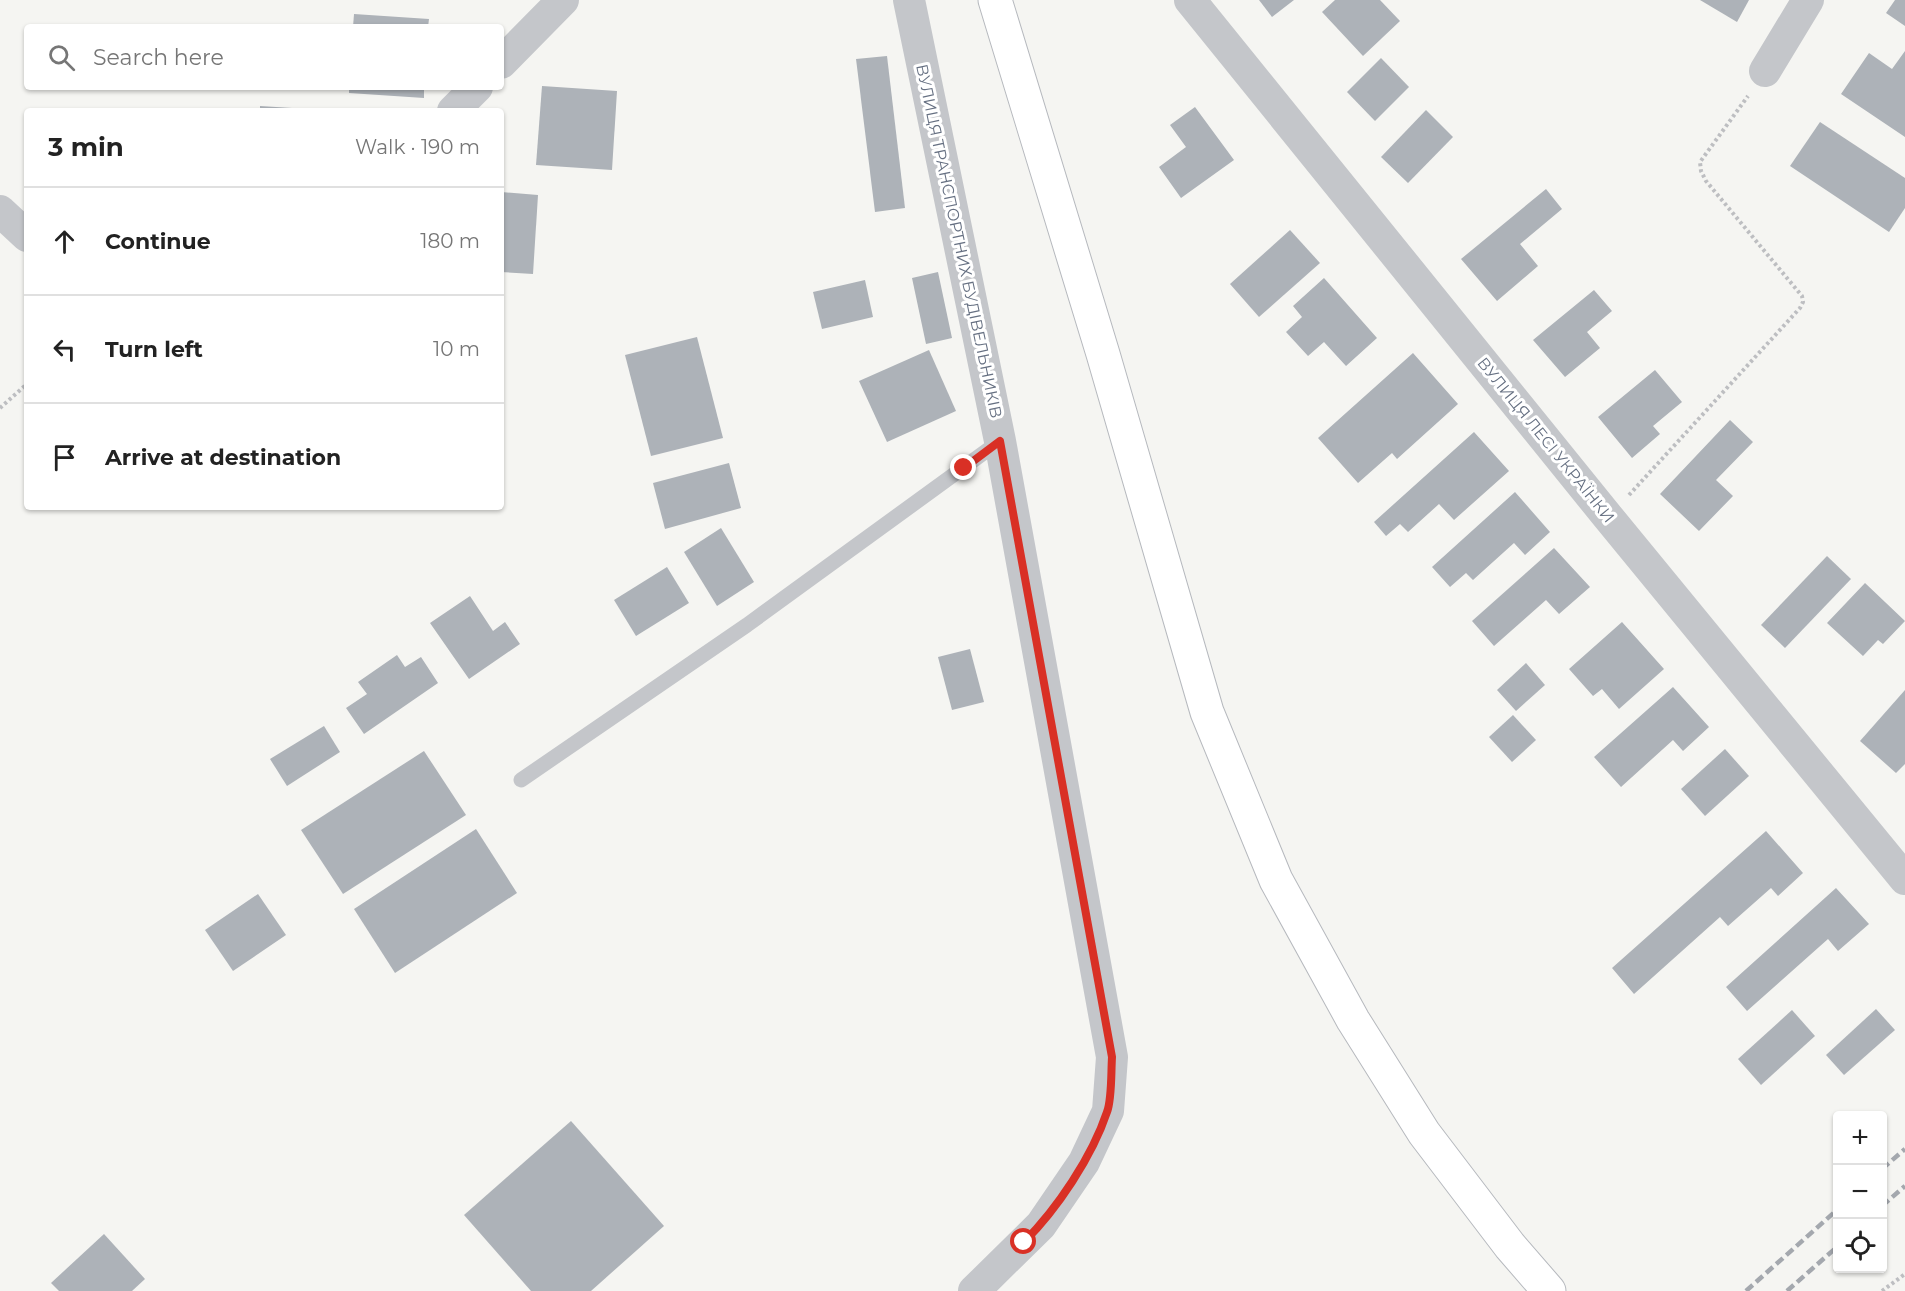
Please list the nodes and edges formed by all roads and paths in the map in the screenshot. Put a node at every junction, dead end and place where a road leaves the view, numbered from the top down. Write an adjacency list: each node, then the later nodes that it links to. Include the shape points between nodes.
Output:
1 (563, 0): 6 (street)
2 (909, 0): 14 (street, ВУЛИЦЯ ТРАНСПОРТНИХ БУДІВЕЛЬНИКІВ)
3 (995, 0): 20 (main road, via 1207,712 1276,880 1353,1020 1424,1133)
4 (1190, 0): 15 (street, ВУЛИЦЯ ЛЕСІ УКРАЇНКИ)
5 (1808, 0): 7 (street)
6 (504, 60)
7 (1765, 71): 15 (path, via 1700,162 1701,171 1803,302)
8 (474, 90): 9 (street)
9 (456, 108)
10 (0, 211): 11 (street)
11 (24, 233)
12 (24, 387): 13 (path)
13 (0, 408)
14 (1000, 441): 16 (lane, via 747,625); 19 (street, ВУЛИЦЯ ТРАНСПОРТНИХ БУДІВЕЛЬНИКІВ, via 1112,1057 1108,1111 1084,1162 1041,1225)
15 (1608, 517): 17 (street, ВУЛИЦЯ ЛЕСІ УКРАЇНКИ)
16 (521, 780)
17 (1905, 879)
18 (1905, 1274): 21 (path)
19 (974, 1291)
20 (1548, 1291)
21 (1882, 1291)

